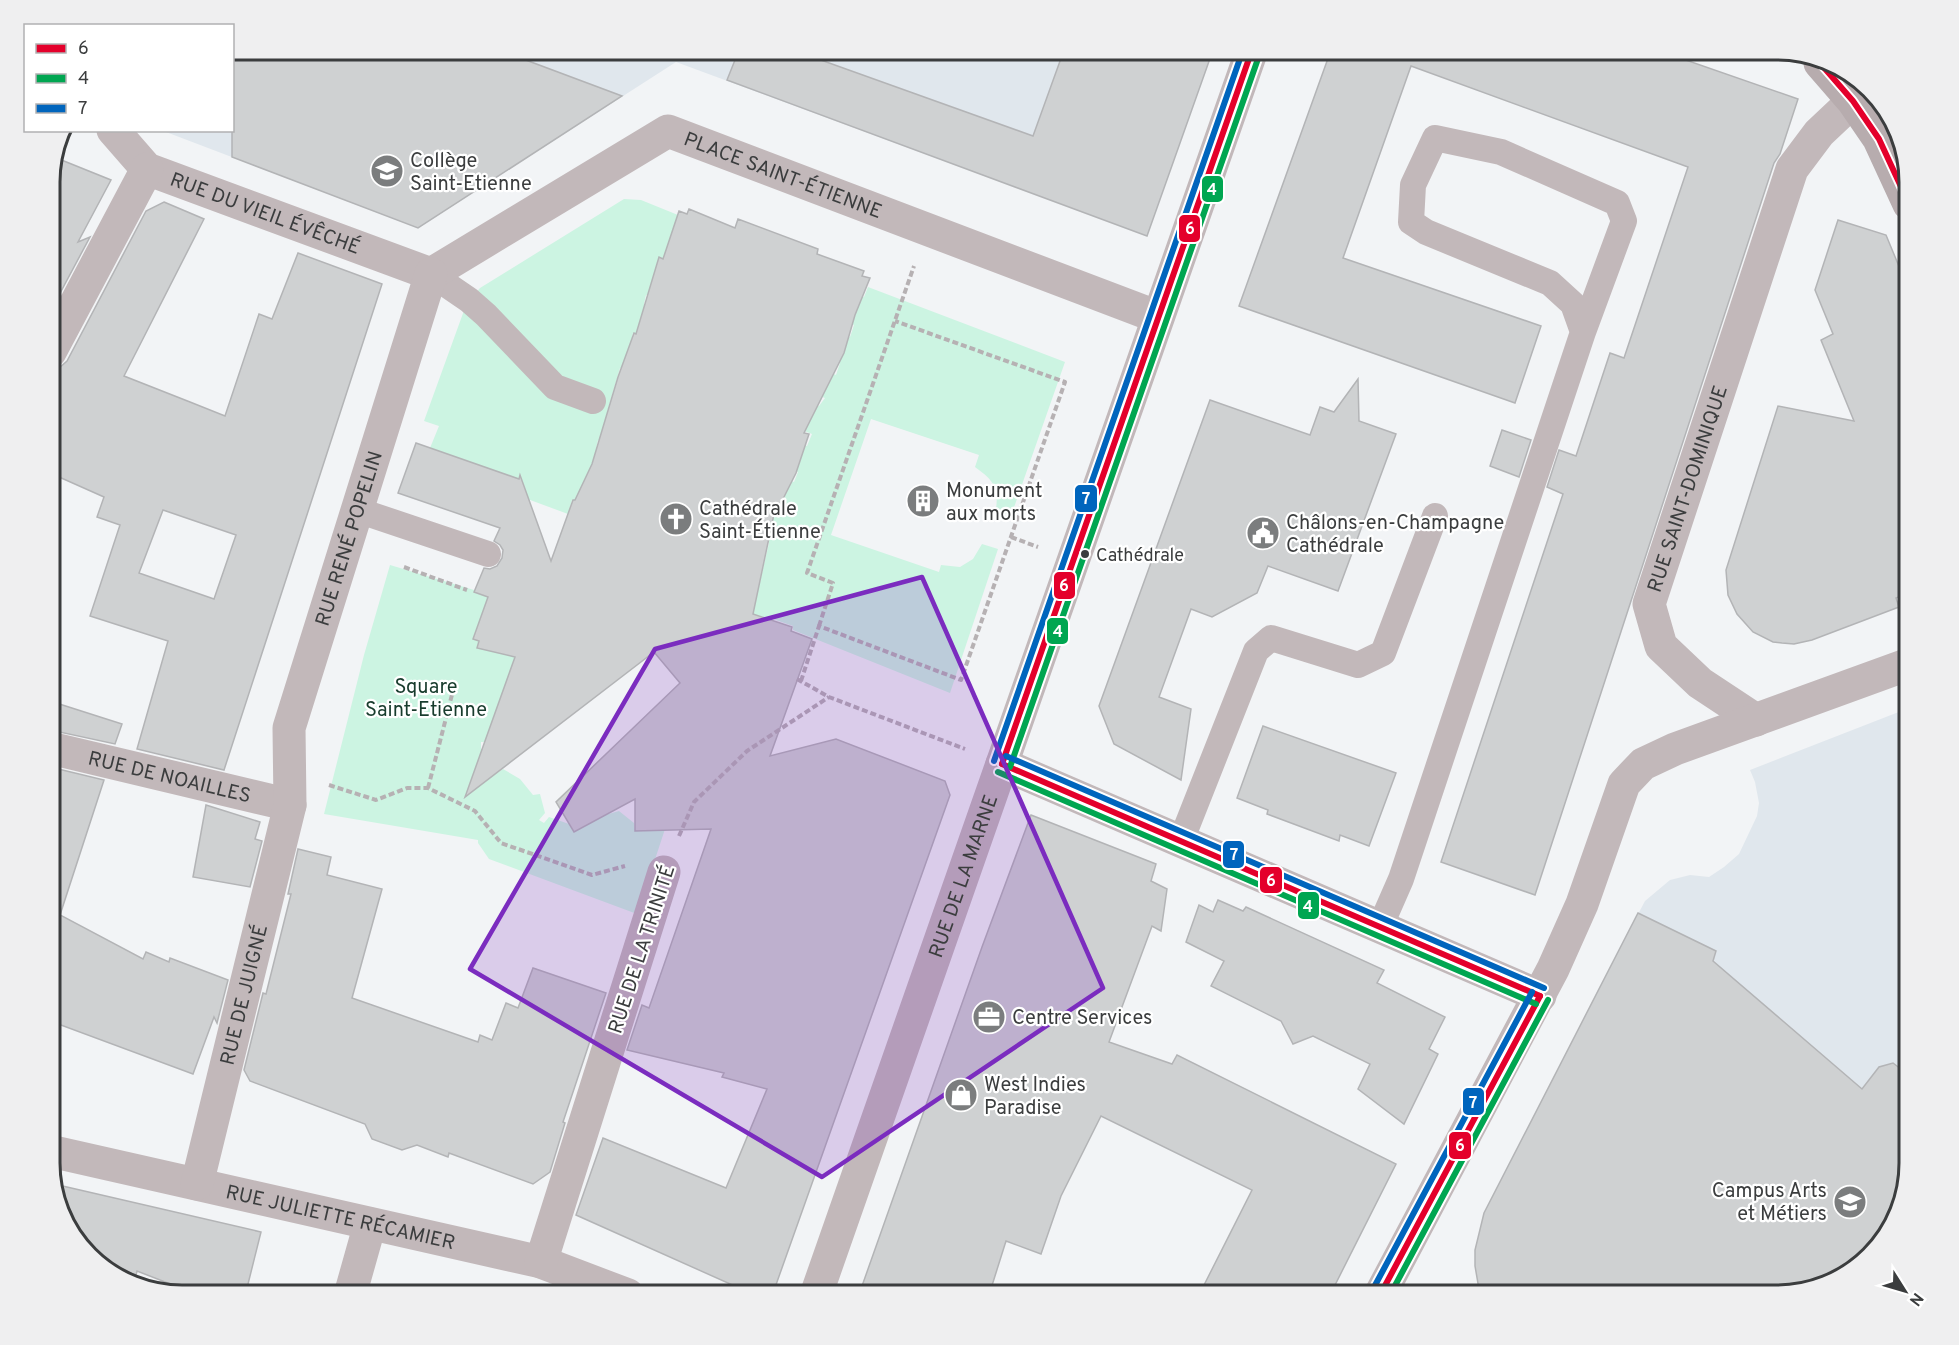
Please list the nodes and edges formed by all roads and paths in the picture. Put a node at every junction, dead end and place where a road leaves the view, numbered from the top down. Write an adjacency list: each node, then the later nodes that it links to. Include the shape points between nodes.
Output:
1 (1248, 60): 9 (street, RUE DE LA MARNE)
2 (1828, 72): 3 (main road)
3 (1853, 100): 6 (main road); 23 (street, RUE SAINT-DOMINIQUE, via 1819,133 1792,169 1649,603 1660,646 1700,683)
4 (115, 132): 5 (street, RUE DU VIEIL ÉVÊCHÉ)
5 (147, 169): 8 (street, RUE DU VIEIL ÉVÊCHÉ); 12 (street)
6 (1899, 178)
7 (927, 229): 8 (street, PLACE SAINT-ÉTIENNE, via 669,130); 9 (street, PLACE SAINT-ÉTIENNE); 10 (path)
8 (432, 274): 13 (lane, via 486,315 555,387); 14 (street, RUE RENÉ POPELIN)
9 (1158, 317): 25 (street, RUE DE LA MARNE)
10 (895, 321): 19 (path, via 807,573 833,583); 19 (path, via 1065,382 961,680)
11 (1583, 332): 11 (lane, via 1573,304 1550,283 1426,232 1411,222 1413,186 1435,138 1501,152 1617,203 1624,221); 31 (lane, via 1401,879)
12 (60, 333)
13 (593, 401)
14 (357, 510): 16 (lane); 28 (street, RUE RENÉ POPELIN, via 289,728)
15 (1435, 516): 29 (lane, via 1383,652 1358,665 1271,638 1256,651)
16 (488, 554)
17 (401, 566): 18 (path)
18 (467, 590)
19 (819, 626): 22 (path, via 799,680)
20 (1899, 668): 23 (street)
21 (455, 683): 27 (path)
22 (829, 697): 25 (path); 30 (path, RUE DE LA TRINITÉ, via 747,751 694,802)
23 (1756, 720): 32 (street, via 1643,764 1624,784 1582,904)
24 (60, 750): 28 (street, RUE DE NOAILLES)
25 (1002, 764): 29 (street); 39 (street, RUE DE LA MARNE)
26 (324, 784): 27 (path, via 376,800 407,788)
27 (428, 788): 30 (path, via 475,811 501,843 592,875 644,863)
28 (290, 805): 34 (street, RUE DE JUIGNÉ)
29 (1181, 841): 31 (street)
30 (664, 872): 36 (street, RUE DE LA TRINITÉ)
31 (1380, 927): 32 (street)
32 (1540, 996): 40 (street)
33 (60, 1153): 34 (street, RUE JULIETTE RÉCAMIER)
34 (197, 1184): 35 (street, RUE JULIETTE RÉCAMIER)
35 (370, 1224): 36 (street, RUE JULIETTE RÉCAMIER); 37 (street)
36 (541, 1262): 38 (street, RUE JULIETTE RÉCAMIER)
37 (353, 1285)
38 (600, 1285)
39 (820, 1285)
40 (1386, 1285)

